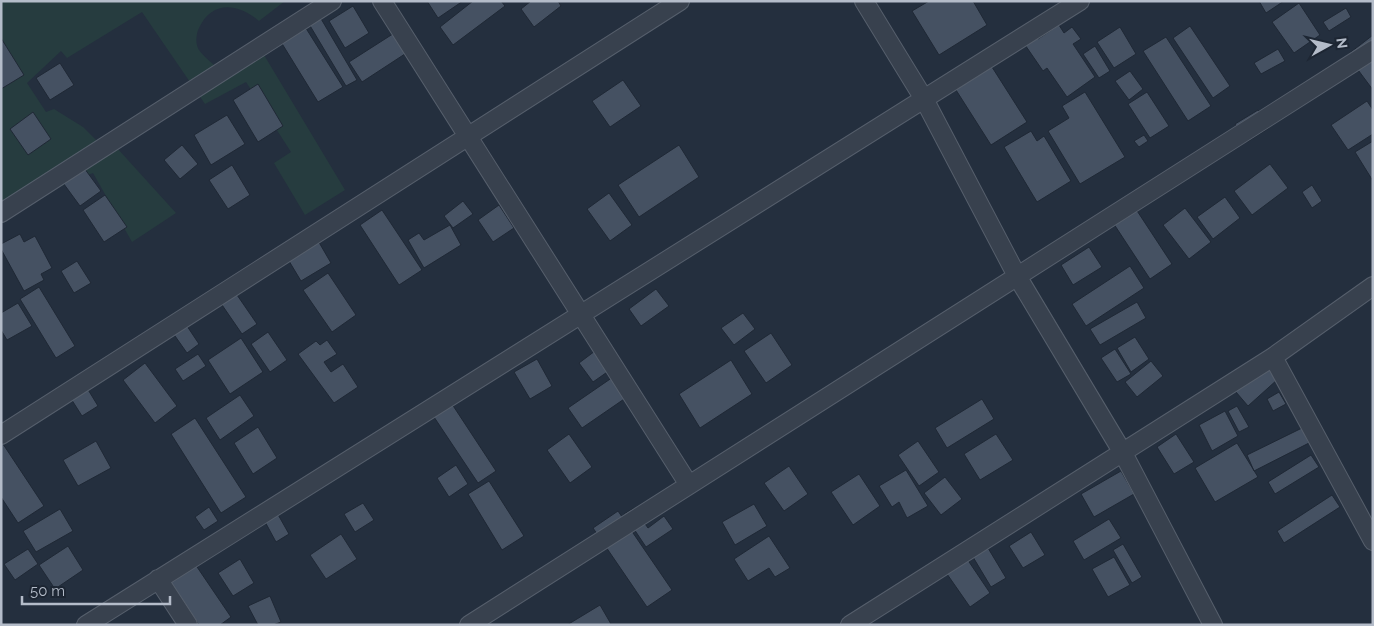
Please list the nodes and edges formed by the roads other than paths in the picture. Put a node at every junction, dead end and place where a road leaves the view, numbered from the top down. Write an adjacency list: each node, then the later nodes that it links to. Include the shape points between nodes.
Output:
1 (332, 1): 9 (street)
2 (382, 1): 8 (street)
3 (680, 1): 8 (street)
4 (864, 1): 7 (street)
5 (1080, 1): 7 (street)
6 (1373, 50): 10 (street)
7 (924, 99): 10 (street); 12 (street)
8 (468, 137): 12 (street); 14 (street)
9 (1, 213)
10 (1017, 276): 15 (street); 16 (street)
11 (1373, 286): 13 (street)
12 (580, 315): 16 (street); 18 (street)
13 (1273, 357): 15 (street); 17 (street)
14 (1, 435)
15 (1123, 452): 22 (street); 23 (street)
16 (689, 485): 21 (street)
17 (1373, 541)
18 (158, 580): 19 (street); 20 (street)
19 (86, 625)
20 (188, 625)
21 (470, 625)
22 (850, 625)
23 (1213, 625)

